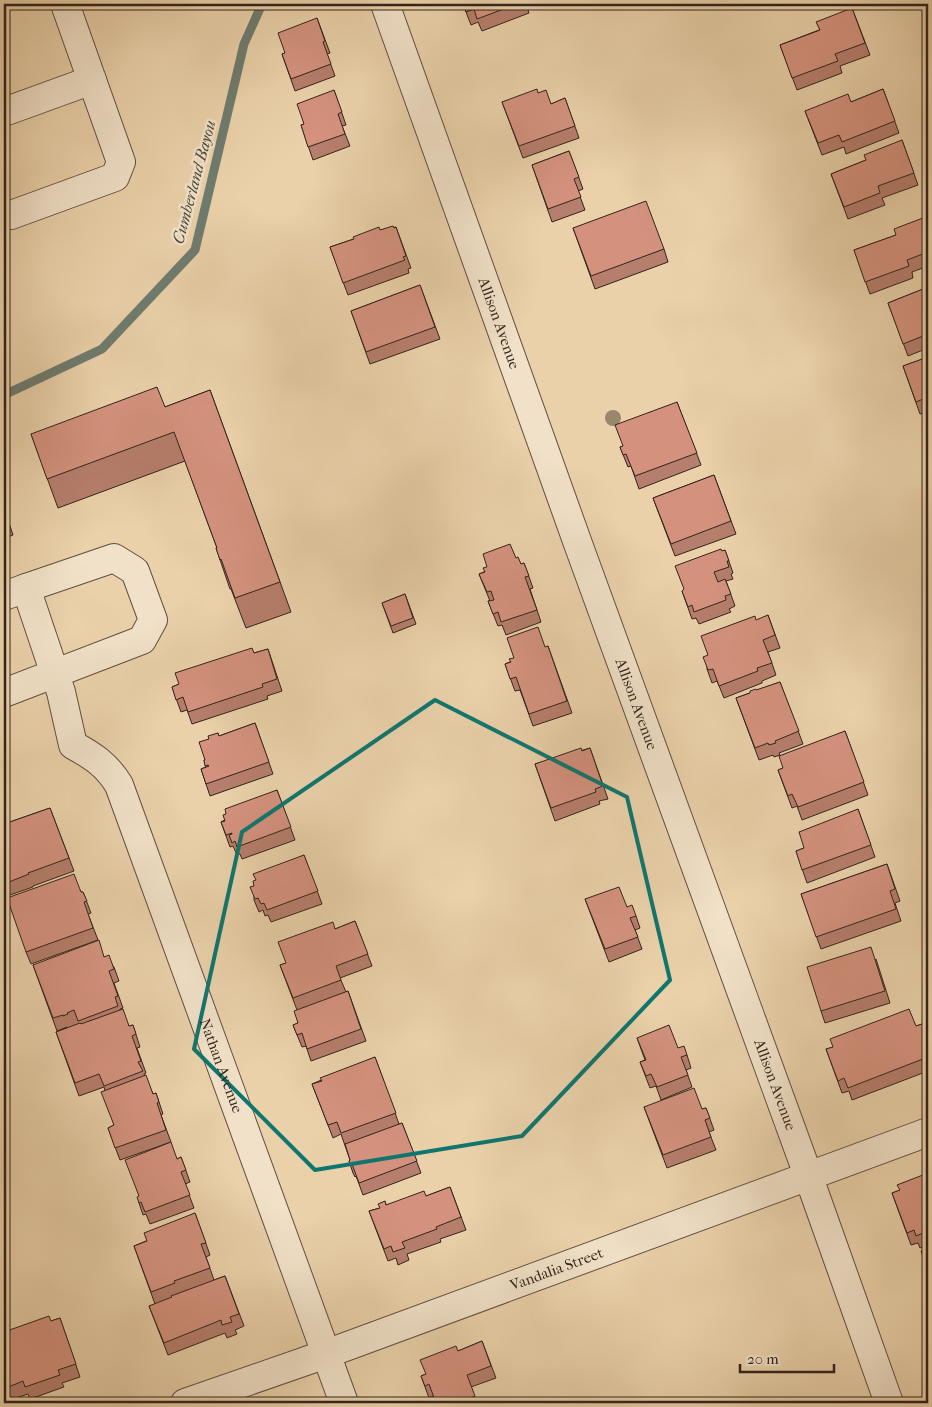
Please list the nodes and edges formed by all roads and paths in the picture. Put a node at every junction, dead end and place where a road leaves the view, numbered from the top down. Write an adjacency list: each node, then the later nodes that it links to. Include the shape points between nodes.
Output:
1 (65, 4): 3 (street)
2 (385, 4): 10 (street, Allison Avenue)
3 (92, 80): 4 (street); 5 (street, via 121,162 115,177)
4 (4, 112)
5 (11, 215)
6 (15, 592): 7 (street); 7 (street, via 114,558 135,571 153,620 142,640)
7 (55, 674): 8 (street); 11 (street, Nathan Avenue, via 74,745 96,758 119,785)
8 (4, 693)
9 (928, 1132): 10 (street, Vandalia Street)
10 (808, 1175): 11 (street, Vandalia Street); 14 (street, Allison Avenue)
11 (326, 1354): 12 (street, Vandalia Street); 13 (street, Nathan Avenue)
12 (185, 1403)
13 (344, 1403)
14 (889, 1403)

